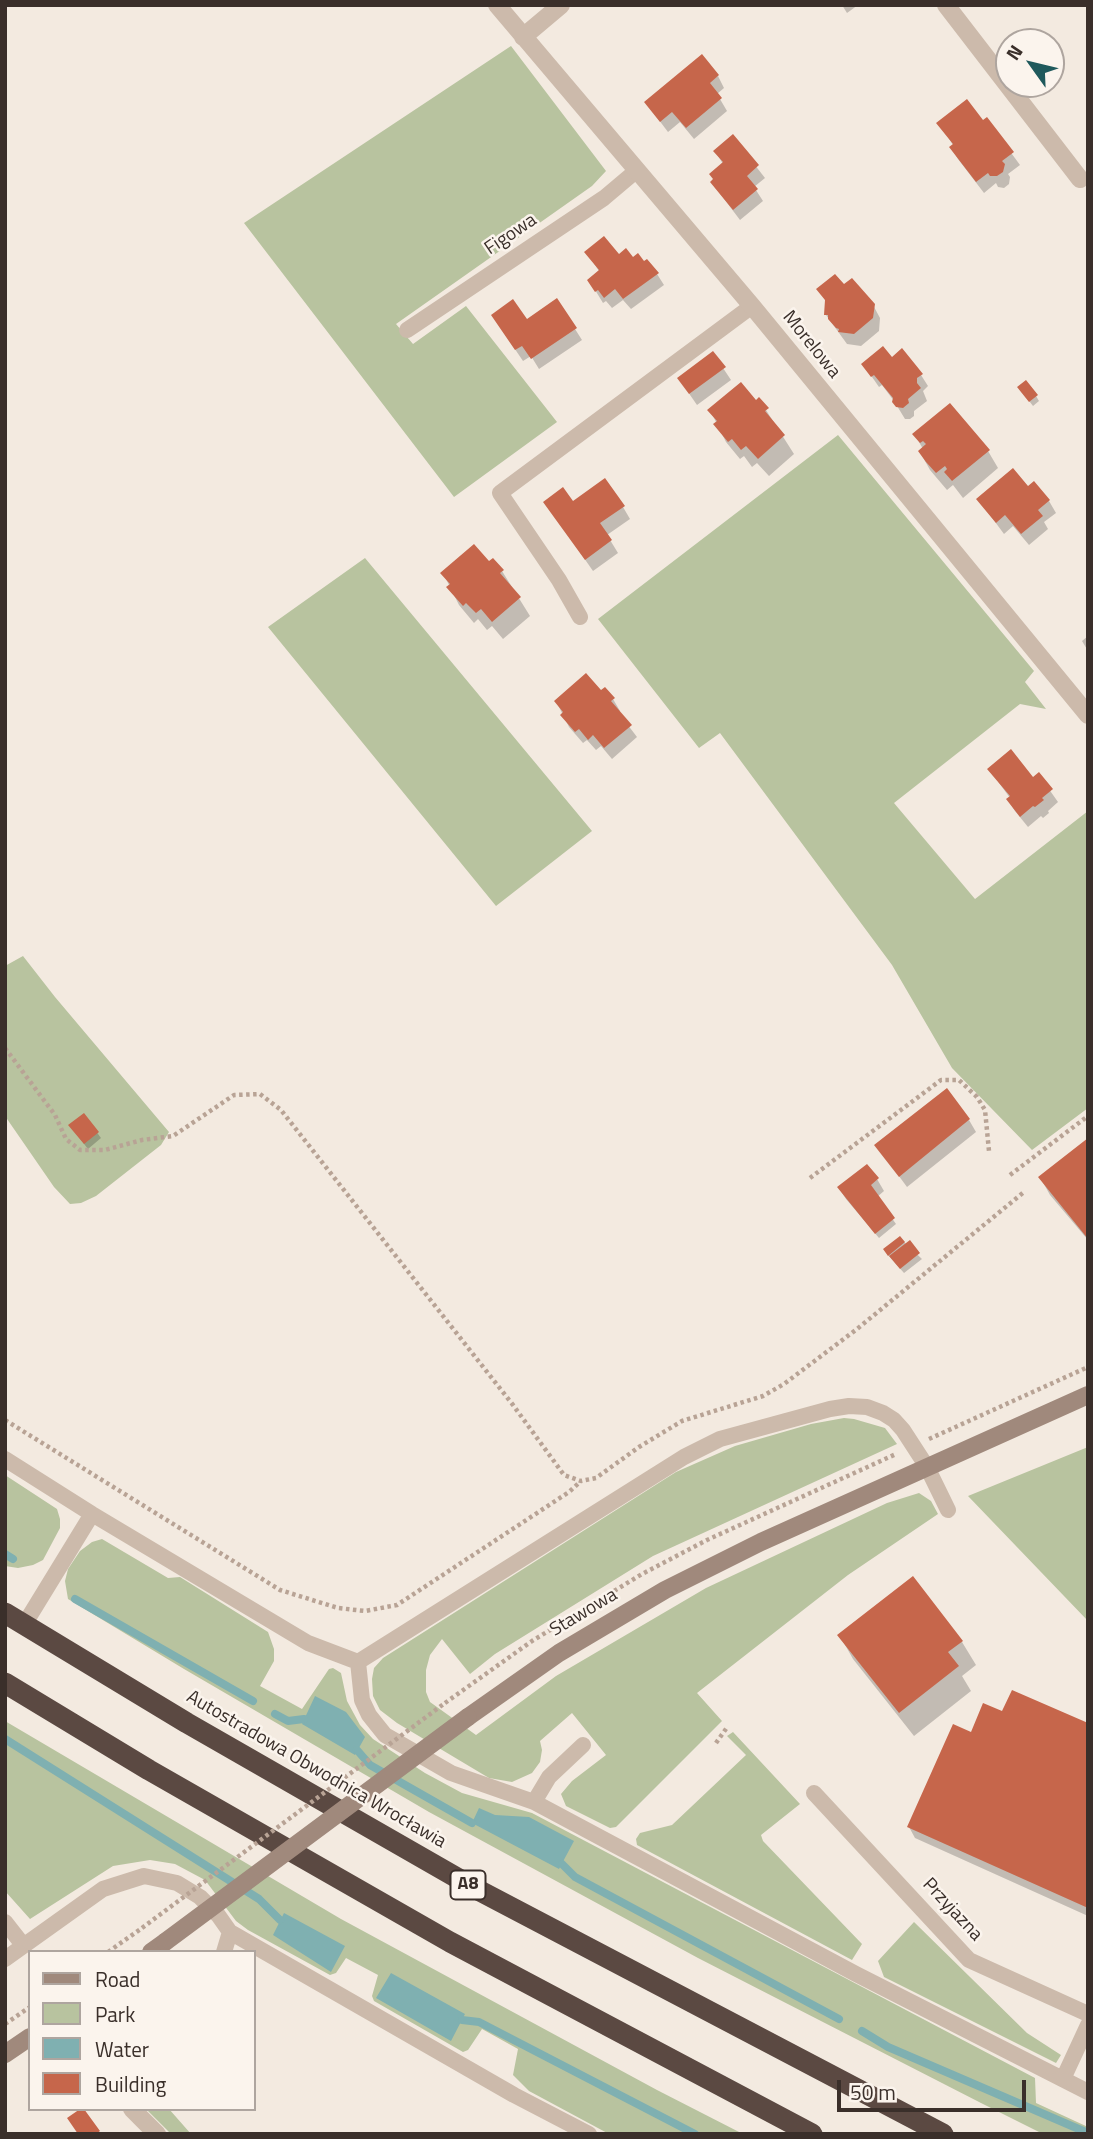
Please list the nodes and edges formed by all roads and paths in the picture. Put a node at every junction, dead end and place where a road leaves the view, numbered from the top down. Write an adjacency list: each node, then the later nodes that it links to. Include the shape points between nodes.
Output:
1 (497, 5): 4 (street, Morelowa)
2 (561, 5): 4 (street)
3 (946, 5): 6 (street)
4 (523, 37): 5 (street, Morelowa)
5 (636, 171): 7 (street, Morelowa); 8 (lane, Figowa, via 604,198)
6 (1080, 179)
7 (752, 306): 9 (lane, via 500,493); 10 (street, Morelowa)
8 (407, 330)
9 (580, 617)
10 (1088, 715)
11 (5, 1048): 23 (path, via 55,1115 66,1139 80,1150 105,1150 173,1136 234,1095 260,1094 281,1110 564,1475)
12 (1088, 1116): 14 (path)
13 (989, 1151): 15 (path, via 985,1110 977,1097 959,1080 941,1080)
14 (1010, 1175)
15 (810, 1178)
16 (1024, 1192): 23 (path, via 784,1384 763,1396 682,1421 596,1478)
17 (1088, 1367): 20 (path)
18 (1088, 1395): 22 (street, Stawowa)
19 (5, 1420): 23 (path, via 281,1590 338,1608 365,1611 397,1605)
20 (930, 1439)
21 (5, 1459): 25 (lane)
22 (927, 1467): 24 (lane); 28 (lane, via 894,1420 867,1407 830,1409 720,1439 684,1457); 39 (street, Stawowa, bridge, via 665,1590 559,1653)
23 (581, 1480)
24 (948, 1510)
25 (92, 1514): 27 (lane); 28 (lane, via 308,1643)
26 (5, 1613): 27 (highway, Autostradowa Obwodnica Wrocławia / A8)
27 (24, 1625): 55 (highway, Autostradowa Obwodnica Wrocławia / A8, via 480,1892)
28 (358, 1662): 35 (lane, via 362,1700 386,1735 451,1773)
29 (478, 1678): 40 (path, bridge)
30 (5, 1683): 54 (highway, via 450,1942)
31 (727, 1726): 32 (path)
32 (716, 1743)
33 (583, 1745): 35 (lane, via 549,1777)
34 (814, 1793): 44 (lane, Przyjazna, via 969,1960)
35 (534, 1802): 49 (lane)
36 (5, 1922): 38 (lane)
37 (230, 1933): 38 (lane, via 200,1897 177,1883 144,1876 103,1889); 41 (lane); 53 (lane)
38 (23, 1945): 42 (lane)
39 (158, 1947)
40 (111, 1950)
41 (225, 1950)
42 (5, 1959)
43 (28, 2008): 45 (path)
44 (1088, 2014)
45 (5, 2024)
46 (1088, 2025): 49 (lane)
47 (28, 2038): 48 (street)
48 (5, 2054)
49 (1063, 2079): 50 (lane)
50 (1088, 2092)
51 (133, 2111): 52 (street)
52 (157, 2134)
53 (589, 2134)
54 (812, 2134)
55 (943, 2134)

